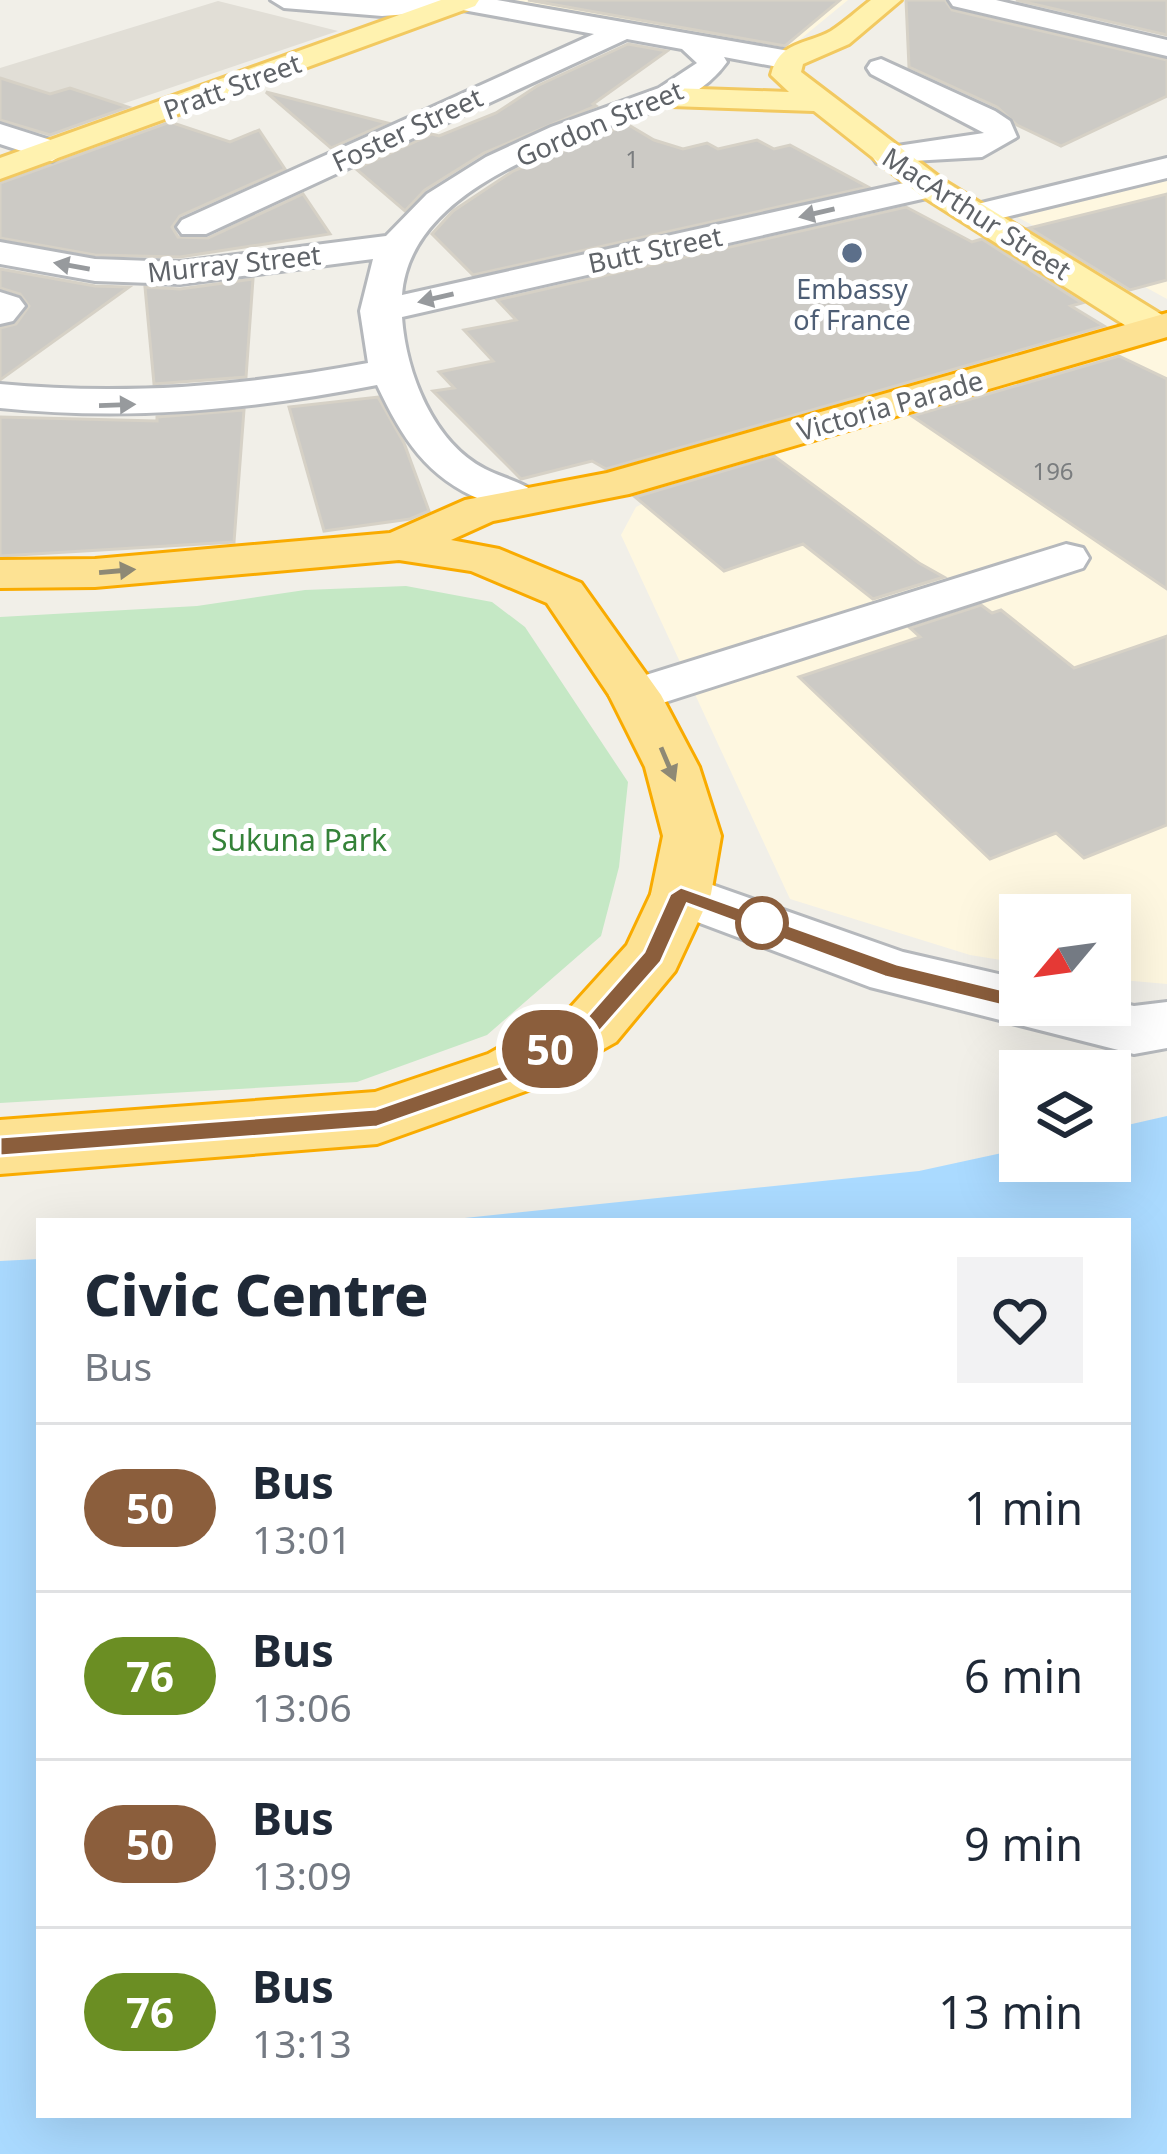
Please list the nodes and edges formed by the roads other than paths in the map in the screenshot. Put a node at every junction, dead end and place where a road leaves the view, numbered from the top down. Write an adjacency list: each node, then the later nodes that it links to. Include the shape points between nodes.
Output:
1 (284, 0): 4 (street, via 382,8)
2 (888, 0): 9 (main road, via 839,38 814,81)
3 (962, 0): 7 (street)
4 (465, 1): 5 (street); 12 (main road, Pratt Street)
5 (620, 32): 6 (street); 18 (street, Foster Street)
6 (693, 45): 9 (street, Gordon Street); 10 (street, Gordon Street, via 713,62)
7 (1167, 48)
8 (881, 68): 13 (street, via 984,118 1001,137 982,147)
9 (802, 84): 10 (main road); 10 (main road); 13 (main road, MacArthur Street)
10 (686, 88): 19 (street, Gordon Street, via 567,132 484,174 426,210)
11 (0, 133): 12 (street)
12 (52, 151): 15 (main road, Pratt Street)
13 (888, 156): 16 (main road, MacArthur Street)
14 (1167, 169): 17 (street)
15 (0, 170)
16 (931, 187): 17 (main road, MacArthur Street); 22 (street, Butt Street, one-way to 22)
17 (976, 214): 24 (main road, MacArthur Street)
18 (194, 227)
19 (397, 245): 20 (street, Murray Street, one-way to 20, via 180,273); 22 (street, Gordon Street)
20 (0, 254)
21 (0, 303): 23 (street)
22 (379, 311): 25 (street, Gordon Street)
23 (0, 313)
24 (1162, 327): 28 (highway, Victoria Parade)
25 (389, 371): 26 (street, one-way to 25, via 91,405 212,402); 27 (street, Gordon Street)
26 (0, 396)
27 (443, 460): 29 (street, Gordon Street); 30 (street, Gordon Street)
28 (614, 485): 29 (highway, Victoria Parade); 32 (highway, Victoria Parade)
29 (520, 500): 30 (highway, Victoria Parade)
30 (446, 523): 31 (highway, Victoria Parade)
31 (399, 546): 32 (highway, Victoria Parade, via 482,559); 34 (highway, Victoria Parade, one-way to 31)
32 (567, 557): 35 (highway)
33 (1066, 558): 35 (street)
34 (0, 574)
35 (635, 695): 36 (highway, one-way to 36, via 671,767 692,836)
36 (681, 894): 37 (street, via 892,971); 40 (highway, via 653,956 593,1024 511,1071 377,1118)
37 (999, 997)
38 (1167, 1025): 39 (street)
39 (1117, 1026)
40 (0, 1147)

